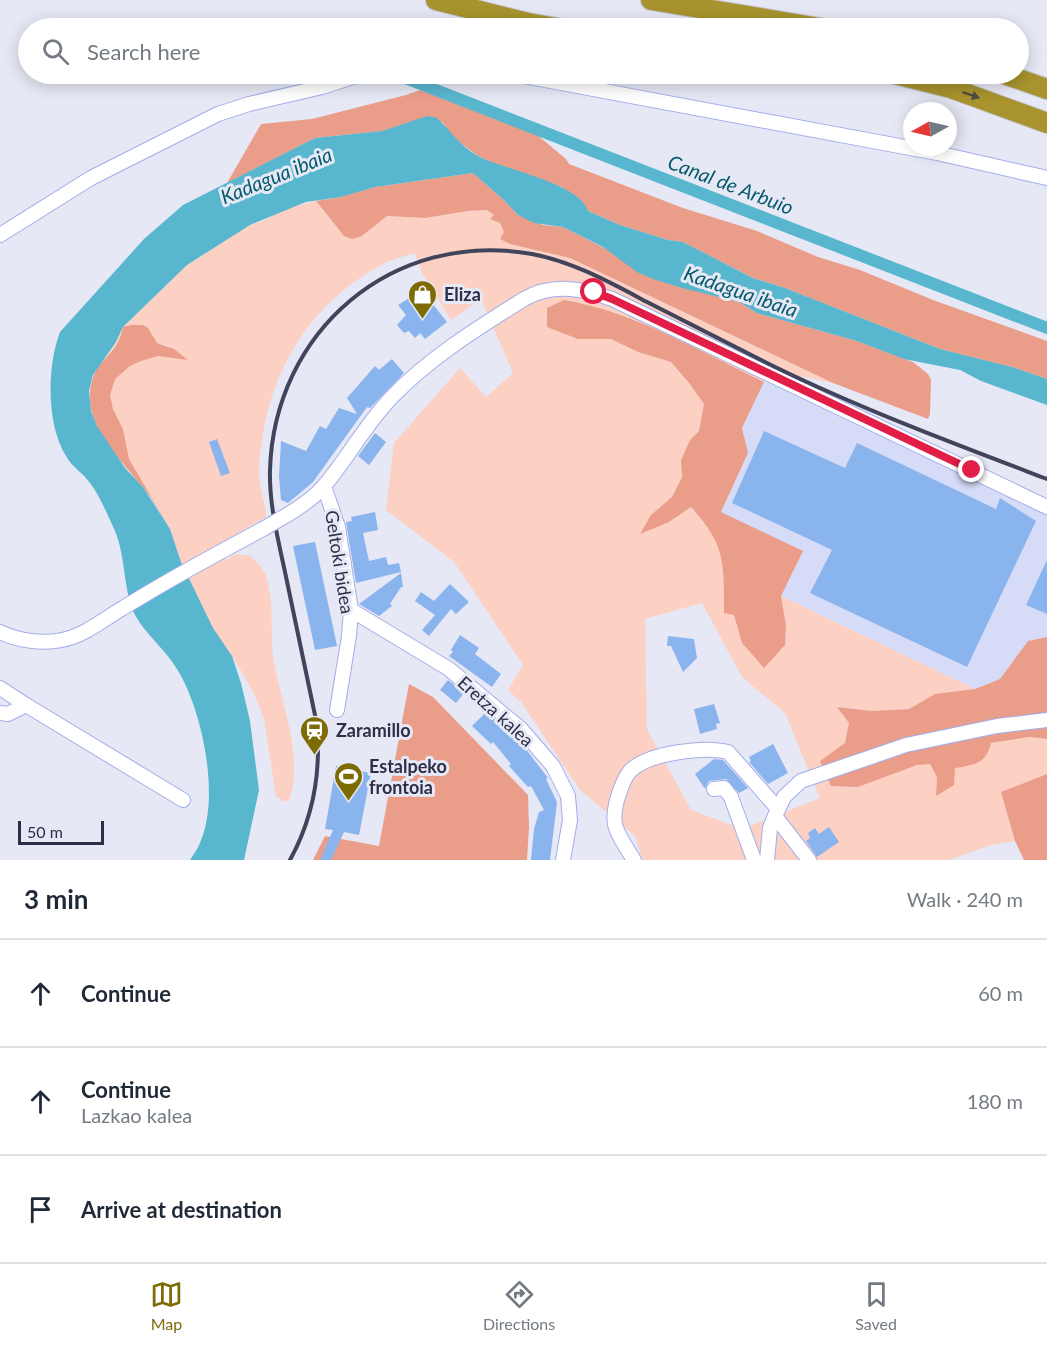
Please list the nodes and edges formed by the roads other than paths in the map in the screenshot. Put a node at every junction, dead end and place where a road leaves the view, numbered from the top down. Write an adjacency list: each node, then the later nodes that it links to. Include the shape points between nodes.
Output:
1 (436, 0): 3 (highway)
2 (651, 0): 4 (highway)
3 (508, 18)
4 (760, 18)
5 (1029, 83): 9 (highway)
6 (331, 84): 12 (street, via 218,114 92,178)
7 (567, 84): 11 (street, via 937,153)
8 (935, 84): 10 (highway, one-way to 10)
9 (1047, 89)
10 (1047, 123)
11 (1047, 178)
12 (0, 235)
13 (324, 486): 14 (street, via 358,437 420,371 533,294 564,288 612,299); 15 (street, Geltoki bidea, via 338,527); 16 (street, bridge, via 302,506 85,632 64,640 36,642)
14 (1047, 507)
15 (351, 610): 19 (street, Geltoki bidea); 25 (street, Eretza kalea, via 449,669 521,729 553,765 568,796 570,820)
16 (0, 632)
17 (0, 688): 18 (street)
18 (26, 705): 20 (street, via 8,714); 23 (street)
19 (337, 710)
20 (0, 713)
21 (1047, 720): 24 (street, via 906,745 801,782 784,797)
22 (714, 789): 27 (street, via 724,788 731,797)
23 (183, 801)
24 (776, 813): 26 (street, via 728,752 702,749 660,755 631,770 615,807 615,827); 28 (street, via 770,828); 29 (street)
25 (563, 860)
26 (634, 860)
27 (754, 860)
28 (767, 860)
29 (809, 860)

